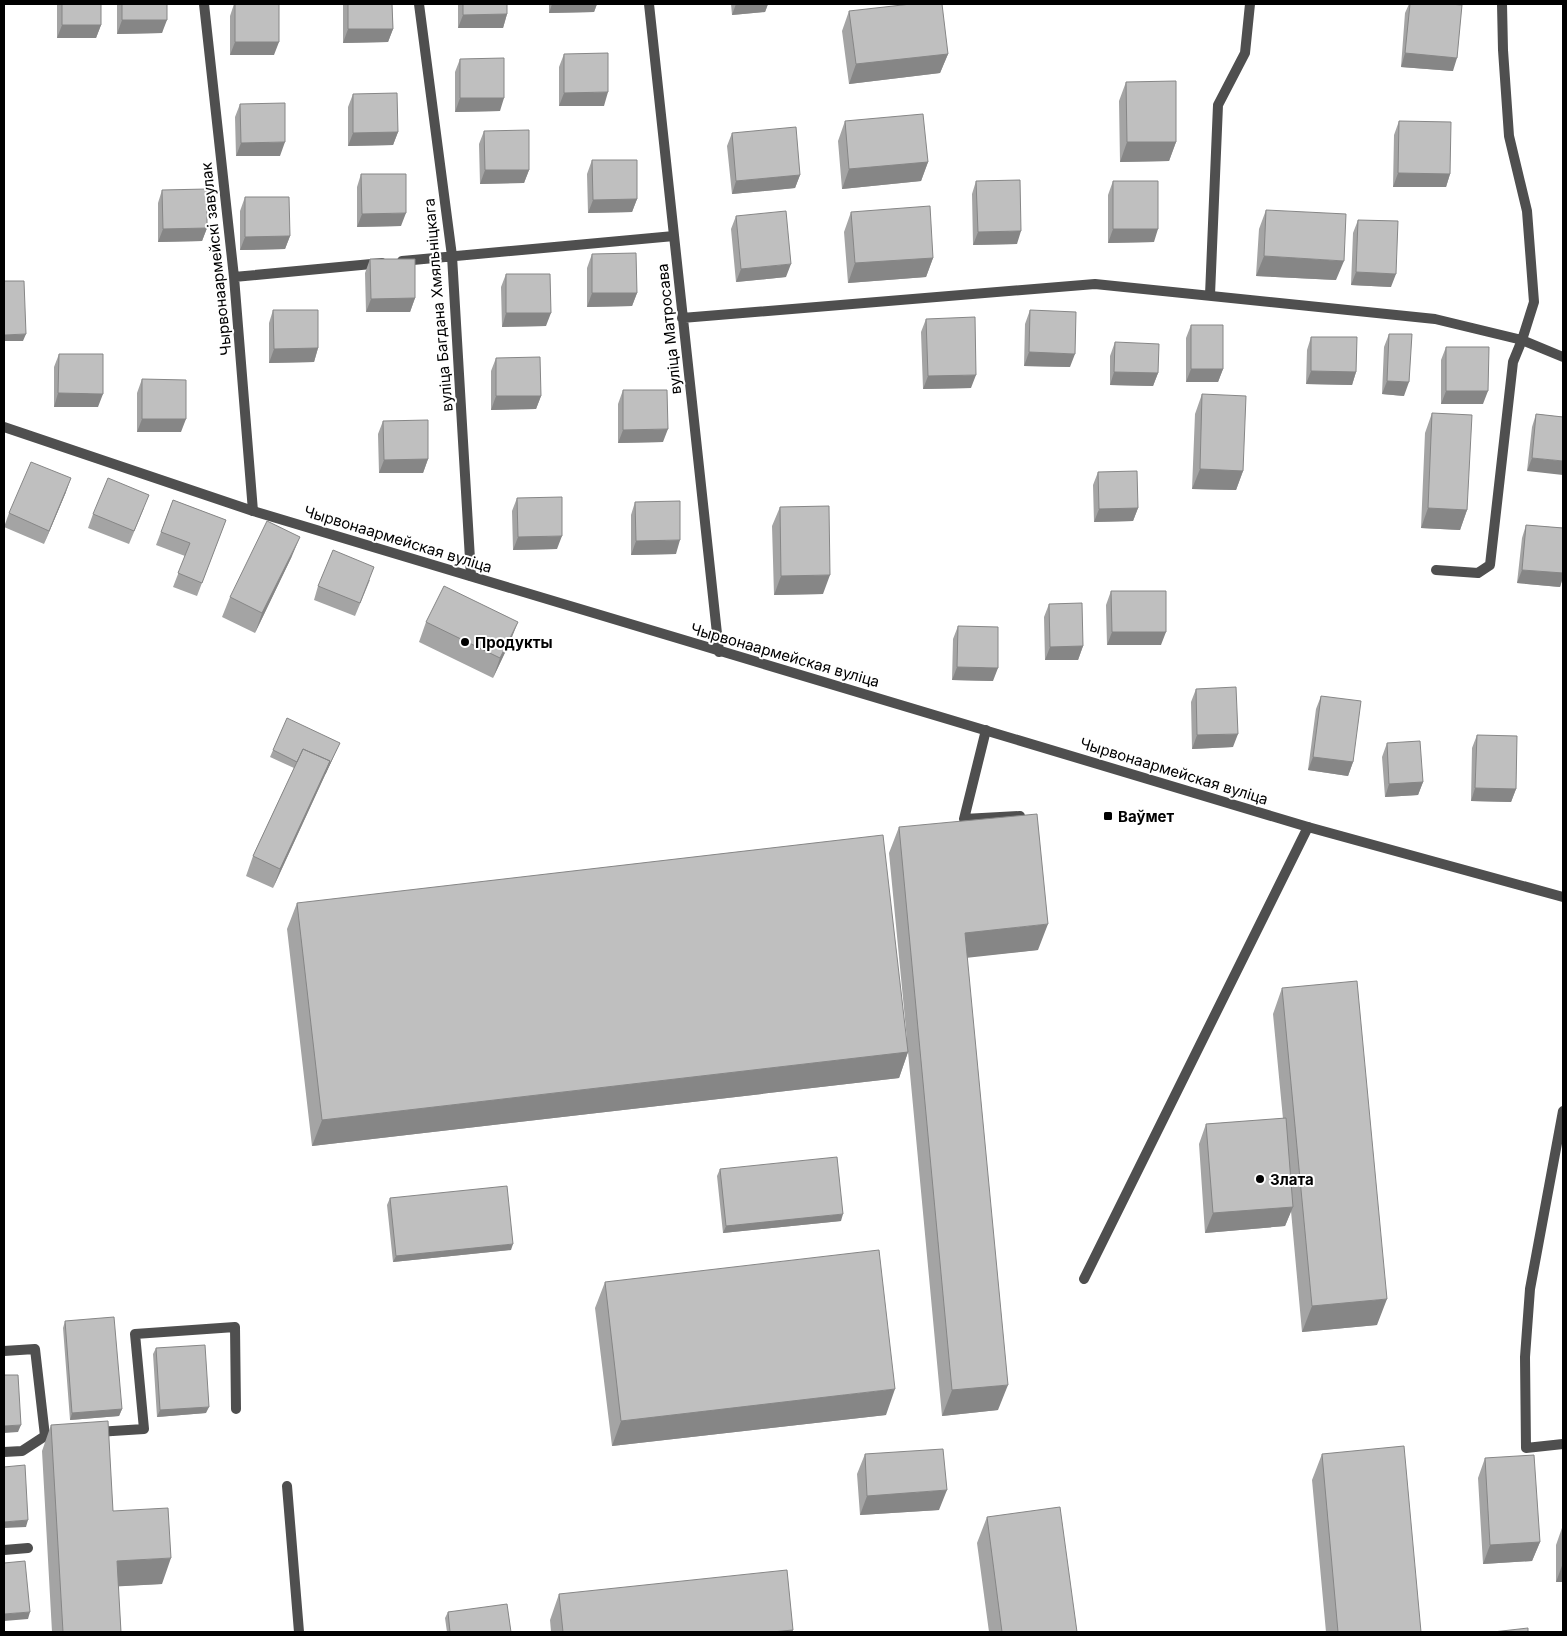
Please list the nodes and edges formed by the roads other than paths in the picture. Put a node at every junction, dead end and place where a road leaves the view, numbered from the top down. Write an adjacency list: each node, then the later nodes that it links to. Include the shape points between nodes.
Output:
1 (204, 4): 8 (street, Чырвонаармейскі завулак)
2 (419, 4): 7 (street, вуліца Багдана Хмяльніцкага)
3 (649, 4): 6 (street, вуліца Матросава)
4 (1250, 4): 9 (street, via 1245,53 1218,105)
5 (1502, 4): 11 (street, via 1509,136 1527,211 1534,302)
6 (674, 236): 7 (street); 10 (street, вуліца Матросава)
7 (452, 256): 8 (street); 16 (street, вуліца Багдана Хмяльніцкага)
8 (234, 277): 14 (street, Чырвонаармейскі завулак)
9 (1210, 295): 10 (street, via 1095,284); 11 (street, via 1435,319)
10 (682, 318): 17 (street, вуліца Матросава)
11 (1522, 340): 12 (street); 15 (street, via 1513,362 1490,565 1478,572)
12 (1563, 357)
13 (4, 427): 14 (street, Чырвонаармейская вуліца)
14 (253, 511): 16 (street, Чырвонаармейская вуліца)
15 (1436, 570)
16 (471, 576): 17 (street, Чырвонаармейская вуліца)
17 (720, 652): 18 (street, Чырвонаармейская вуліца)
18 (986, 730): 19 (street, via 964,819); 20 (street, Чырвонаармейская вуліца)
19 (1020, 816)
20 (1308, 827): 21 (street, Чырвонаармейская вуліца); 23 (street)
21 (1563, 897)
22 (1563, 1111): 27 (street, via 1530,1289 1525,1357 1526,1448)
23 (1084, 1279)
24 (4, 1351): 26 (street, via 35,1349)
25 (236, 1409): 26 (street, via 235,1326 135,1334 144,1429)
26 (45, 1436): 28 (street, via 22,1451)
27 (1563, 1444)
28 (4, 1452)
29 (287, 1486): 32 (street)
30 (28, 1548): 31 (street)
31 (4, 1550)
32 (299, 1632)

